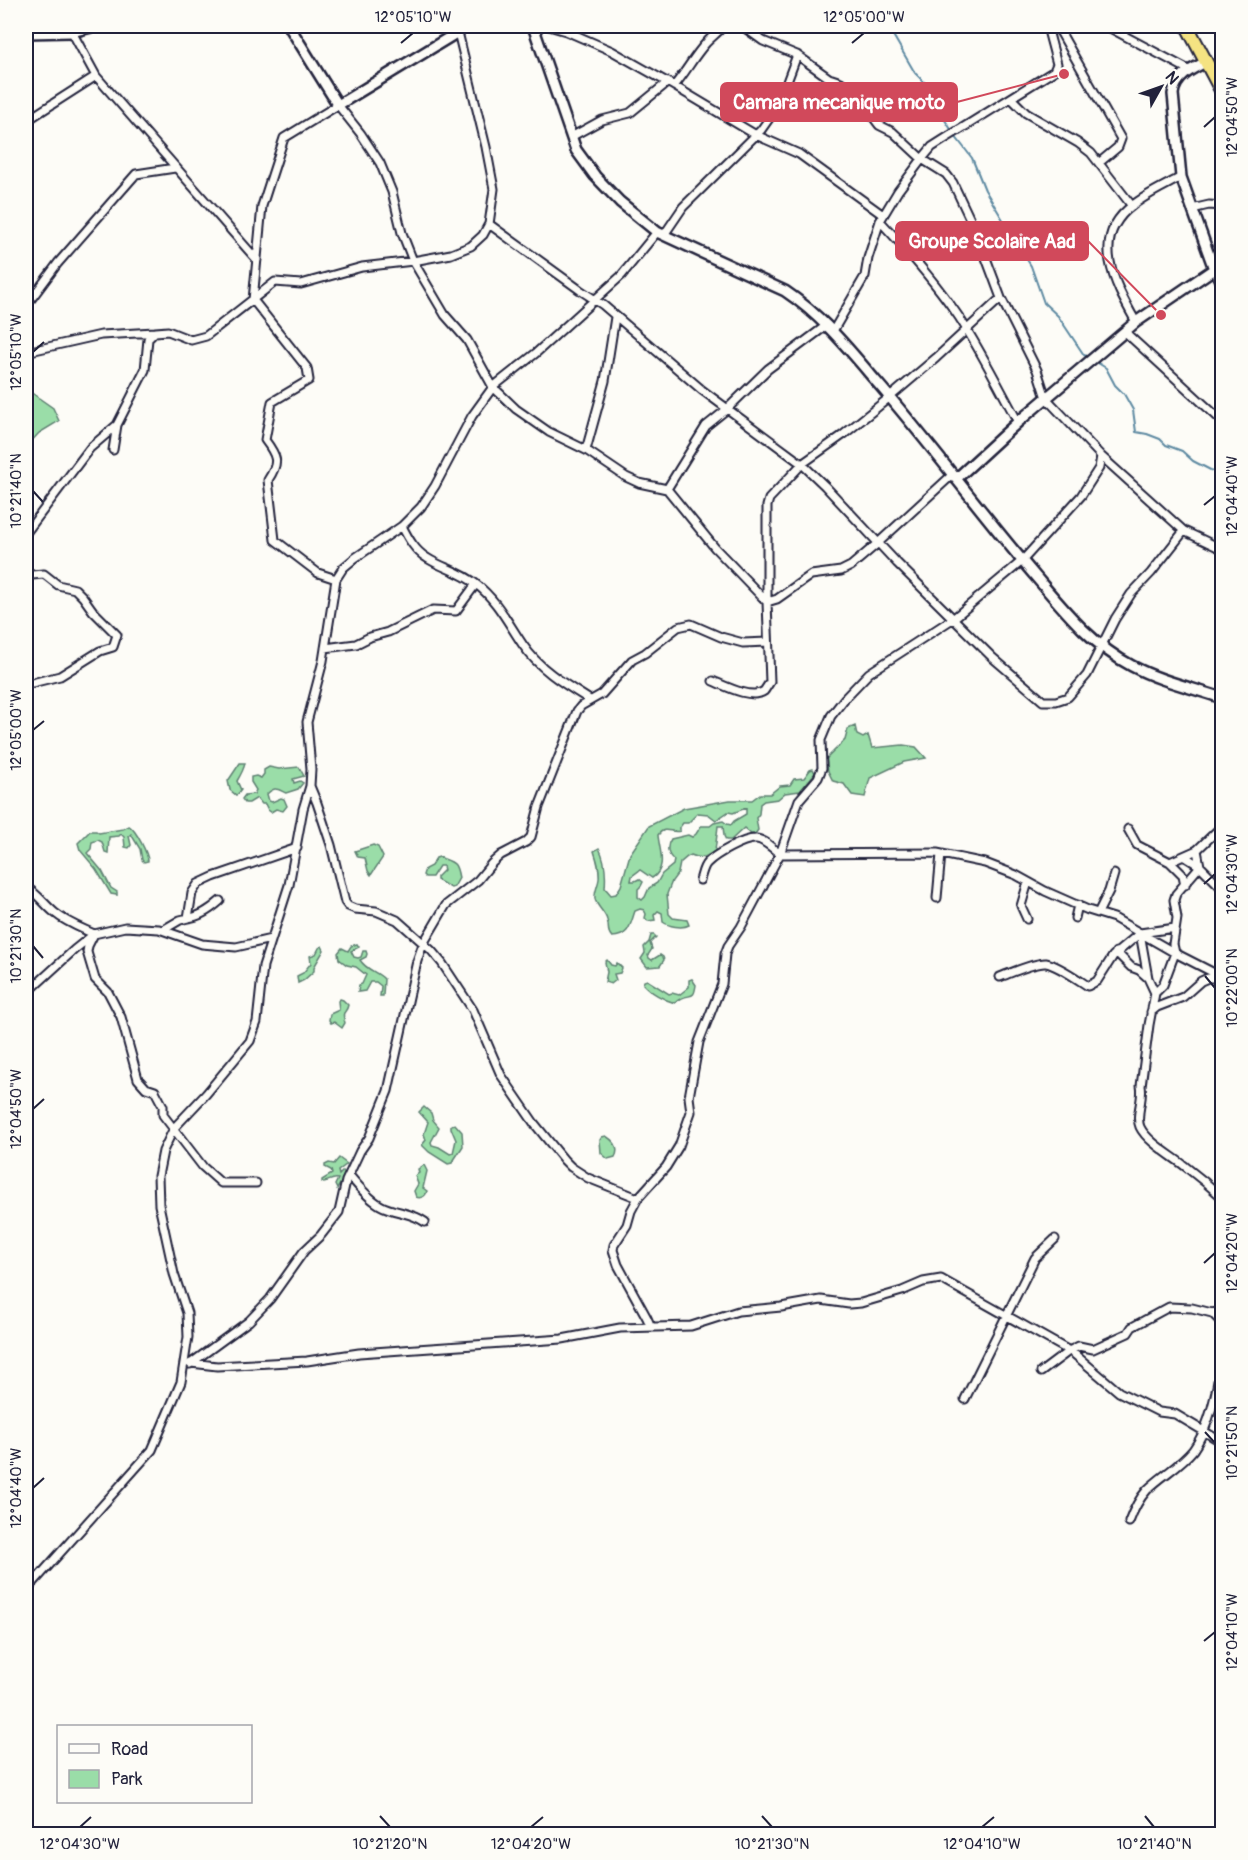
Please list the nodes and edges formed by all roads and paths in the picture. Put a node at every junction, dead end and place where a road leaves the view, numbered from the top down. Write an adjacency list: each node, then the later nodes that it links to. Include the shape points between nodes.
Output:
1 (95, 26): 13 (street)
2 (288, 26): 22 (street)
3 (533, 26): 25 (street)
4 (549, 26): 10 (street)
5 (723, 26): 19 (street, via 707,41 685,74)
6 (742, 26): 15 (street, via 763,41)
7 (1056, 26): 21 (street, via 1049,34 1057,63 1054,71); 27 (street, via 1121,139 1120,145)
8 (1106, 26): 17 (street)
9 (1187, 26): 16 (highway)
10 (569, 28): 19 (street)
11 (37, 29): 13 (street); 14 (street)
12 (459, 29): 22 (street); 34 (street, via 494,189)
13 (72, 32): 18 (street)
14 (26, 33)
15 (797, 55): 24 (street, via 778,106); 26 (street, via 841,82 879,125 893,132)
16 (1206, 62): 17 (street); 20 (highway)
17 (1189, 70): 29 (street, via 1176,84 1173,94)
18 (96, 76): 23 (street); 28 (street)
19 (671, 84): 24 (street); 25 (street, via 630,113 602,120)
20 (1222, 92)
21 (1011, 98): 26 (street, via 932,147); 27 (street, via 1026,113 1077,143)
22 (338, 105): 36 (street, via 284,138 262,206); 37 (street, via 380,163)
23 (26, 121)
24 (756, 135): 33 (street, via 800,154); 35 (street)
25 (571, 137): 35 (street, via 595,176 620,202)
26 (922, 159): 33 (street); 40 (street, via 953,183)
27 (1100, 162): 30 (street)
28 (175, 168): 36 (street); 43 (street, via 136,174)
29 (1181, 177): 30 (street); 32 (street)
30 (1132, 206): 45 (street, via 1113,227 1109,253 1113,279)
31 (1222, 206): 32 (street)
32 (1192, 209): 38 (street)
33 (882, 218): 46 (street, via 865,276); 47 (street)
34 (489, 224): 37 (street, via 471,246); 42 (street)
35 (661, 233): 42 (street); 46 (street, via 785,291)
36 (257, 260): 41 (street)
37 (413, 261): 41 (street, via 363,267 301,284 275,282); 51 (street, via 445,315 467,340)
38 (1214, 269): 39 (street); 45 (street)
39 (1222, 286)
40 (1001, 298): 47 (street); 53 (street, via 1037,370)
41 (253, 300): 48 (street, via 206,336 191,340 168,331); 71 (street, via 307,368 309,380 272,402 265,440 275,454 276,468 268,480 276,540 318,573)
42 (595, 300): 44 (street); 51 (street)
43 (26, 306)
44 (615, 317): 54 (street); 59 (street, via 605,381)
45 (1137, 322): 49 (street)
46 (830, 328): 52 (street); 54 (street, via 768,369)
47 (967, 330): 52 (street); 56 (street)
48 (154, 332): 50 (street, via 101,335); 57 (street, via 148,339 145,369)
49 (1122, 335): 53 (street); 55 (street)
50 (26, 352)
51 (493, 387): 59 (street, via 549,432); 64 (street, via 472,416 426,500)
52 (890, 397): 61 (street); 62 (street)
53 (1046, 398): 56 (street); 60 (street)
54 (726, 410): 61 (street); 63 (street, via 706,426)
55 (1222, 421)
56 (1018, 422): 62 (street)
57 (117, 426): 58 (street); 66 (street, via 90,448)
58 (113, 450)
59 (586, 450): 63 (street, via 626,477)
60 (1101, 456): 65 (street); 69 (street, via 1099,468 1081,496)
61 (802, 464): 67 (street); 73 (street, via 768,499)
62 (954, 477): 67 (street); 69 (street)
63 (667, 489): 73 (street, via 715,548)
64 (402, 526): 71 (street, via 355,558); 72 (street, via 412,546 427,558)
65 (1184, 531): 68 (street); 76 (street, via 1131,594)
66 (26, 533)
67 (878, 543): 73 (street, via 851,566 811,575); 74 (street)
68 (1222, 549)
69 (1022, 561): 74 (street); 76 (street, via 1079,627)
70 (26, 574): 79 (street, via 44,574 58,585 75,589 117,635 113,646 60,675)
71 (336, 579): 77 (street)
72 (476, 584): 77 (street, via 456,610 433,610 356,644); 81 (street, via 505,615 537,662)
73 (767, 602): 75 (street)
74 (954, 618): 76 (street, via 1043,701 1068,697 1087,675); 87 (street, via 869,673 831,716 821,740 822,768 799,800)
75 (768, 642): 78 (street, via 770,682 764,690 755,694); 81 (street, via 743,643 691,624 678,627 632,660 602,694)
76 (1101, 646): 80 (street, via 1133,666)
77 (325, 648): 82 (street, via 307,722)
78 (713, 681)
79 (32, 683)
80 (1222, 698)
81 (590, 700): 110 (street, via 577,711 531,837 501,855 478,880 450,900)
82 (310, 786): 85 (street); 110 (street, via 331,844 345,902 355,909 376,911 397,920)
83 (1222, 826): 86 (street)
84 (1128, 829): 90 (street, via 1137,845)
85 (297, 848): 102 (street, via 198,884); 109 (street)
86 (1197, 850): 89 (street); 91 (street)
87 (780, 854): 88 (street); 93 (street, via 754,838 708,862); 122 (street, via 725,954 722,984 699,1042 686,1127 674,1155 653,1183)
88 (941, 854): 94 (street, via 985,863); 98 (street)
89 (1184, 856): 90 (street); 91 (street)
90 (1170, 862): 95 (street, via 1183,875)
91 (1200, 866): 95 (street); 97 (street)
92 (1114, 874): 101 (street)
93 (700, 880)
94 (1028, 882): 100 (street); 104 (street, via 1021,906)
95 (1185, 885): 105 (street, via 1174,900)
96 (26, 887): 108 (street, via 57,915)
97 (1222, 888)
98 (937, 898)
99 (220, 901): 102 (street)
100 (1078, 905): 101 (street); 103 (street)
101 (1098, 913): 107 (street)
102 (188, 918): 106 (street)
103 (1075, 918)
104 (1027, 919)
105 (1175, 928): 107 (street); 112 (street)
106 (163, 930): 108 (street, via 125,927); 109 (street, via 202,944 236,947)
107 (1140, 933): 111 (street); 112 (street); 114 (street)
108 (94, 934): 117 (street); 119 (street, via 87,952 95,979 108,992 121,1017 138,1079 155,1091 163,1115)
109 (271, 939): 119 (street, via 263,966 257,1022 250,1041)
110 (423, 944): 120 (street, via 388,1091); 122 (street, via 442,963 473,1010 501,1075 564,1160 588,1178)
111 (1116, 952): 113 (street, via 1097,981 1088,986 1045,963); 114 (street)
112 (1175, 953): 115 (street); 116 (street, via 1163,985)
113 (1000, 977)
114 (1148, 978): 116 (street)
115 (1222, 978): 118 (street, via 1201,981 1183,997)
116 (1155, 993): 118 (street)
117 (26, 994)
118 (1151, 1012): 123 (street, via 1141,1086 1141,1129)
119 (174, 1128): 121 (street, via 203,1167 221,1183); 133 (street, via 162,1151 159,1205 187,1313)
120 (349, 1175): 124 (street, via 381,1206); 132 (street, via 338,1214 304,1251 270,1299 249,1321)
121 (256, 1183)
122 (635, 1197): 130 (street, via 627,1225 613,1250)
123 (1222, 1197)
124 (425, 1222)
125 (1054, 1239): 128 (street, via 1035,1258)
126 (1222, 1311): 127 (street)
127 (1212, 1313): 129 (street); 131 (street, via 1169,1307 1128,1333 1094,1348 1079,1346)
128 (1006, 1315): 130 (street, via 941,1279 861,1303 816,1301 738,1311 691,1326); 131 (street); 136 (street)
129 (1222, 1323)
130 (651, 1327): 132 (street, via 620,1328 562,1339 307,1360 217,1366)
131 (1069, 1351): 134 (street); 138 (street, via 1119,1392 1159,1412 1175,1414)
132 (191, 1363): 133 (street)
133 (183, 1370): 141 (street, via 152,1450)
134 (1041, 1372)
135 (1222, 1372): 137 (street)
136 (965, 1399)
137 (1219, 1399): 138 (street)
138 (1203, 1431): 139 (street); 140 (street, via 1193,1449 1146,1491)
139 (1222, 1442)
140 (1129, 1522)
141 (26, 1591)

